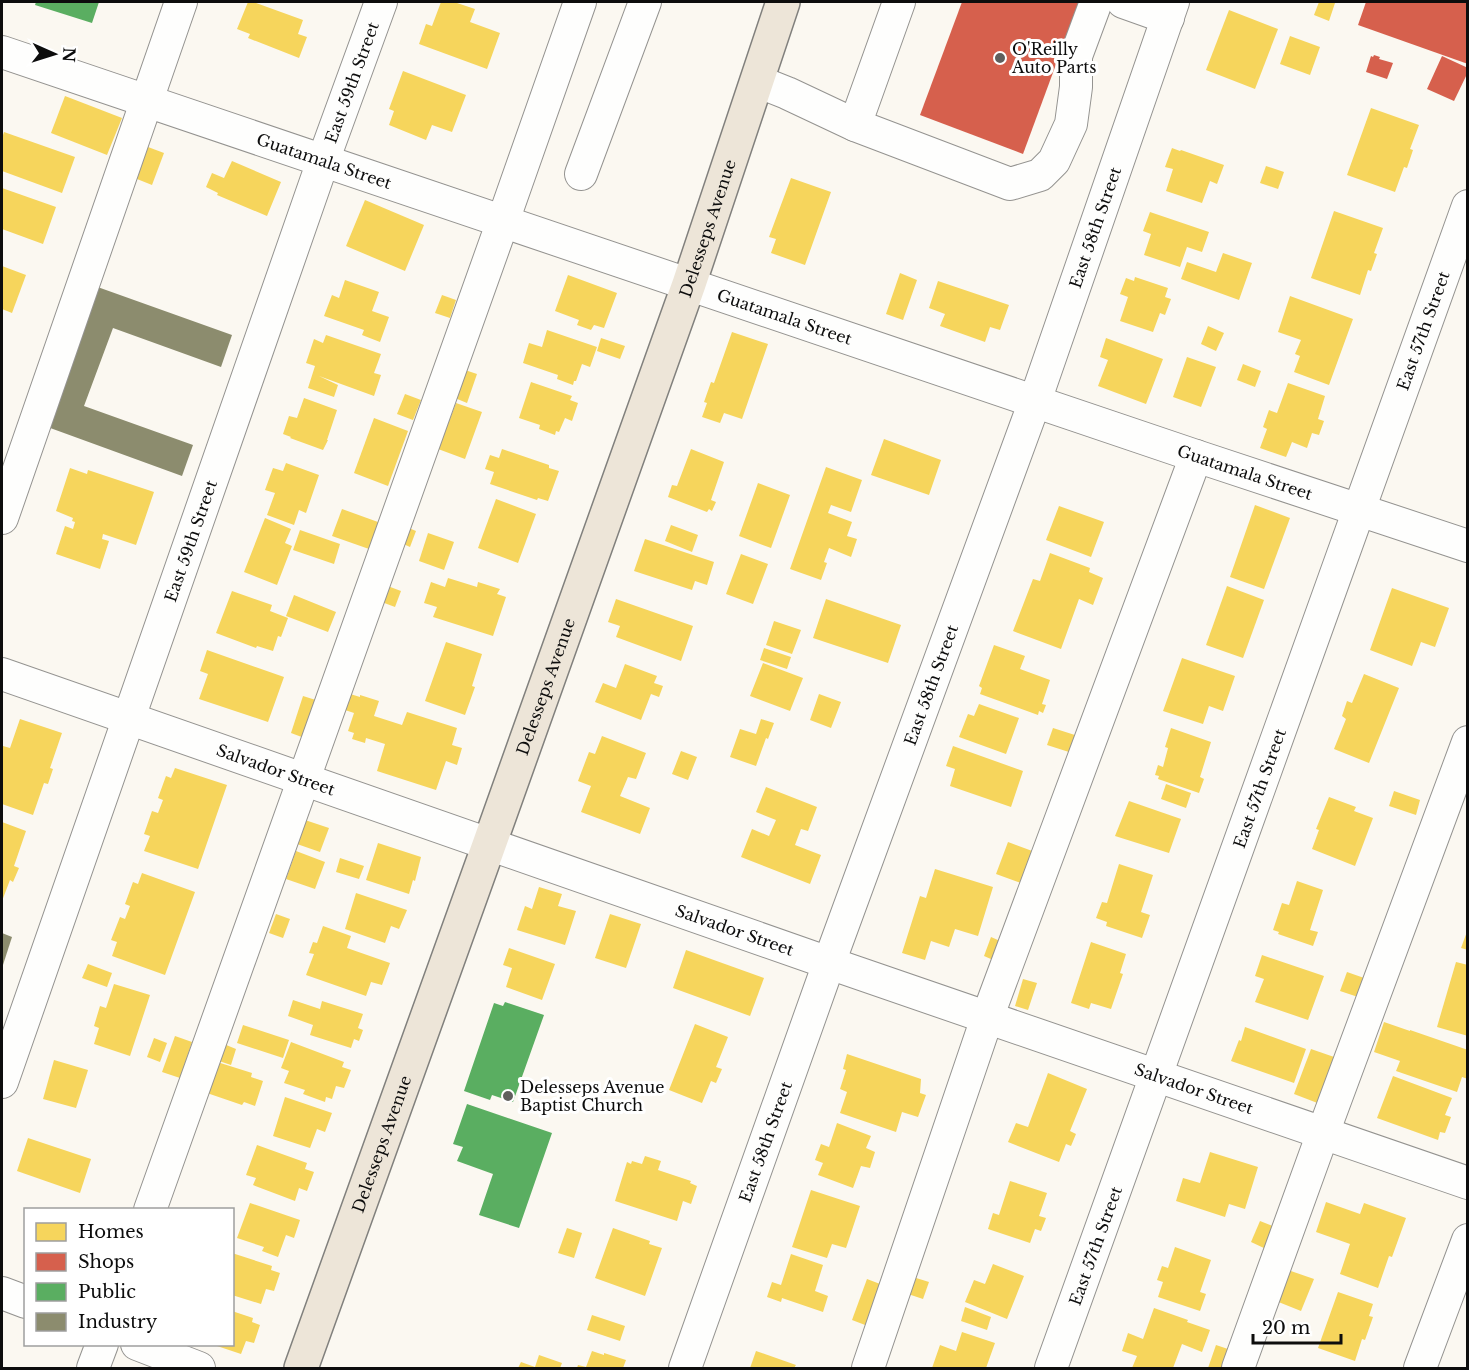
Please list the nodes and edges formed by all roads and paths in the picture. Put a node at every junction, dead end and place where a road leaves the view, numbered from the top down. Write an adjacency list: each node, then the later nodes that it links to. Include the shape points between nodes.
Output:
1 (181, 2): 12 (street)
2 (381, 2): 14 (street, East 59th Street)
3 (580, 2): 17 (street)
4 (645, 2): 15 (street)
5 (783, 2): 11 (main road, Delesseps Avenue)
6 (899, 2): 13 (street)
7 (1096, 2): 13 (street, via 1076,56 1071,124 1054,162 1040,175 1010,184)
8 (1123, 2): 9 (street)
9 (1171, 10): 19 (street, East 58th Street)
10 (2, 52): 12 (street, Guatamala Street)
11 (757, 81): 13 (street); 18 (main road, Delesseps Avenue)
12 (145, 100): 14 (street, Guatamala Street); 22 (street)
13 (855, 125)
14 (323, 161): 17 (street, Guatamala Street); 25 (street, East 59th Street)
15 (581, 174)
16 (1467, 206): 21 (street, East 57th Street)
17 (503, 221): 18 (street, Guatamala Street); 27 (street)
18 (689, 284): 19 (street, Guatamala Street); 28 (main road, Delesseps Avenue)
19 (1035, 401): 20 (street, Guatamala Street); 29 (street, East 58th Street)
20 (1196, 456): 21 (street, Guatamala Street); 30 (street)
21 (1358, 510): 23 (street, Guatamala Street); 31 (street, East 57th Street)
22 (2, 518)
23 (1467, 546)
24 (2, 674): 25 (street, Salvador Street)
25 (128, 718): 27 (street, Salvador Street); 32 (street, East 59th Street)
26 (1467, 742): 33 (street)
27 (303, 780): 28 (street, Salvador Street); 35 (street)
28 (489, 845): 29 (street, Salvador Street); 43 (main road, Delesseps Avenue)
29 (828, 963): 30 (street, Salvador Street); 44 (street, East 58th Street)
30 (987, 1018): 31 (street, Salvador Street); 45 (street)
31 (1157, 1077): 33 (street, Salvador Street); 46 (street, East 57th Street)
32 (2, 1082)
33 (1323, 1133): 34 (street, Salvador Street); 47 (street)
34 (1467, 1183)
35 (150, 1208)
36 (1467, 1240): 48 (street)
37 (2, 1293): 38 (street)
38 (24, 1301)
39 (101, 1346): 41 (street)
40 (142, 1346): 42 (street)
41 (93, 1368)
42 (199, 1368)
43 (301, 1368)
44 (685, 1368)
45 (867, 1368)
46 (1051, 1368)
47 (1238, 1368)
48 (1420, 1368)

